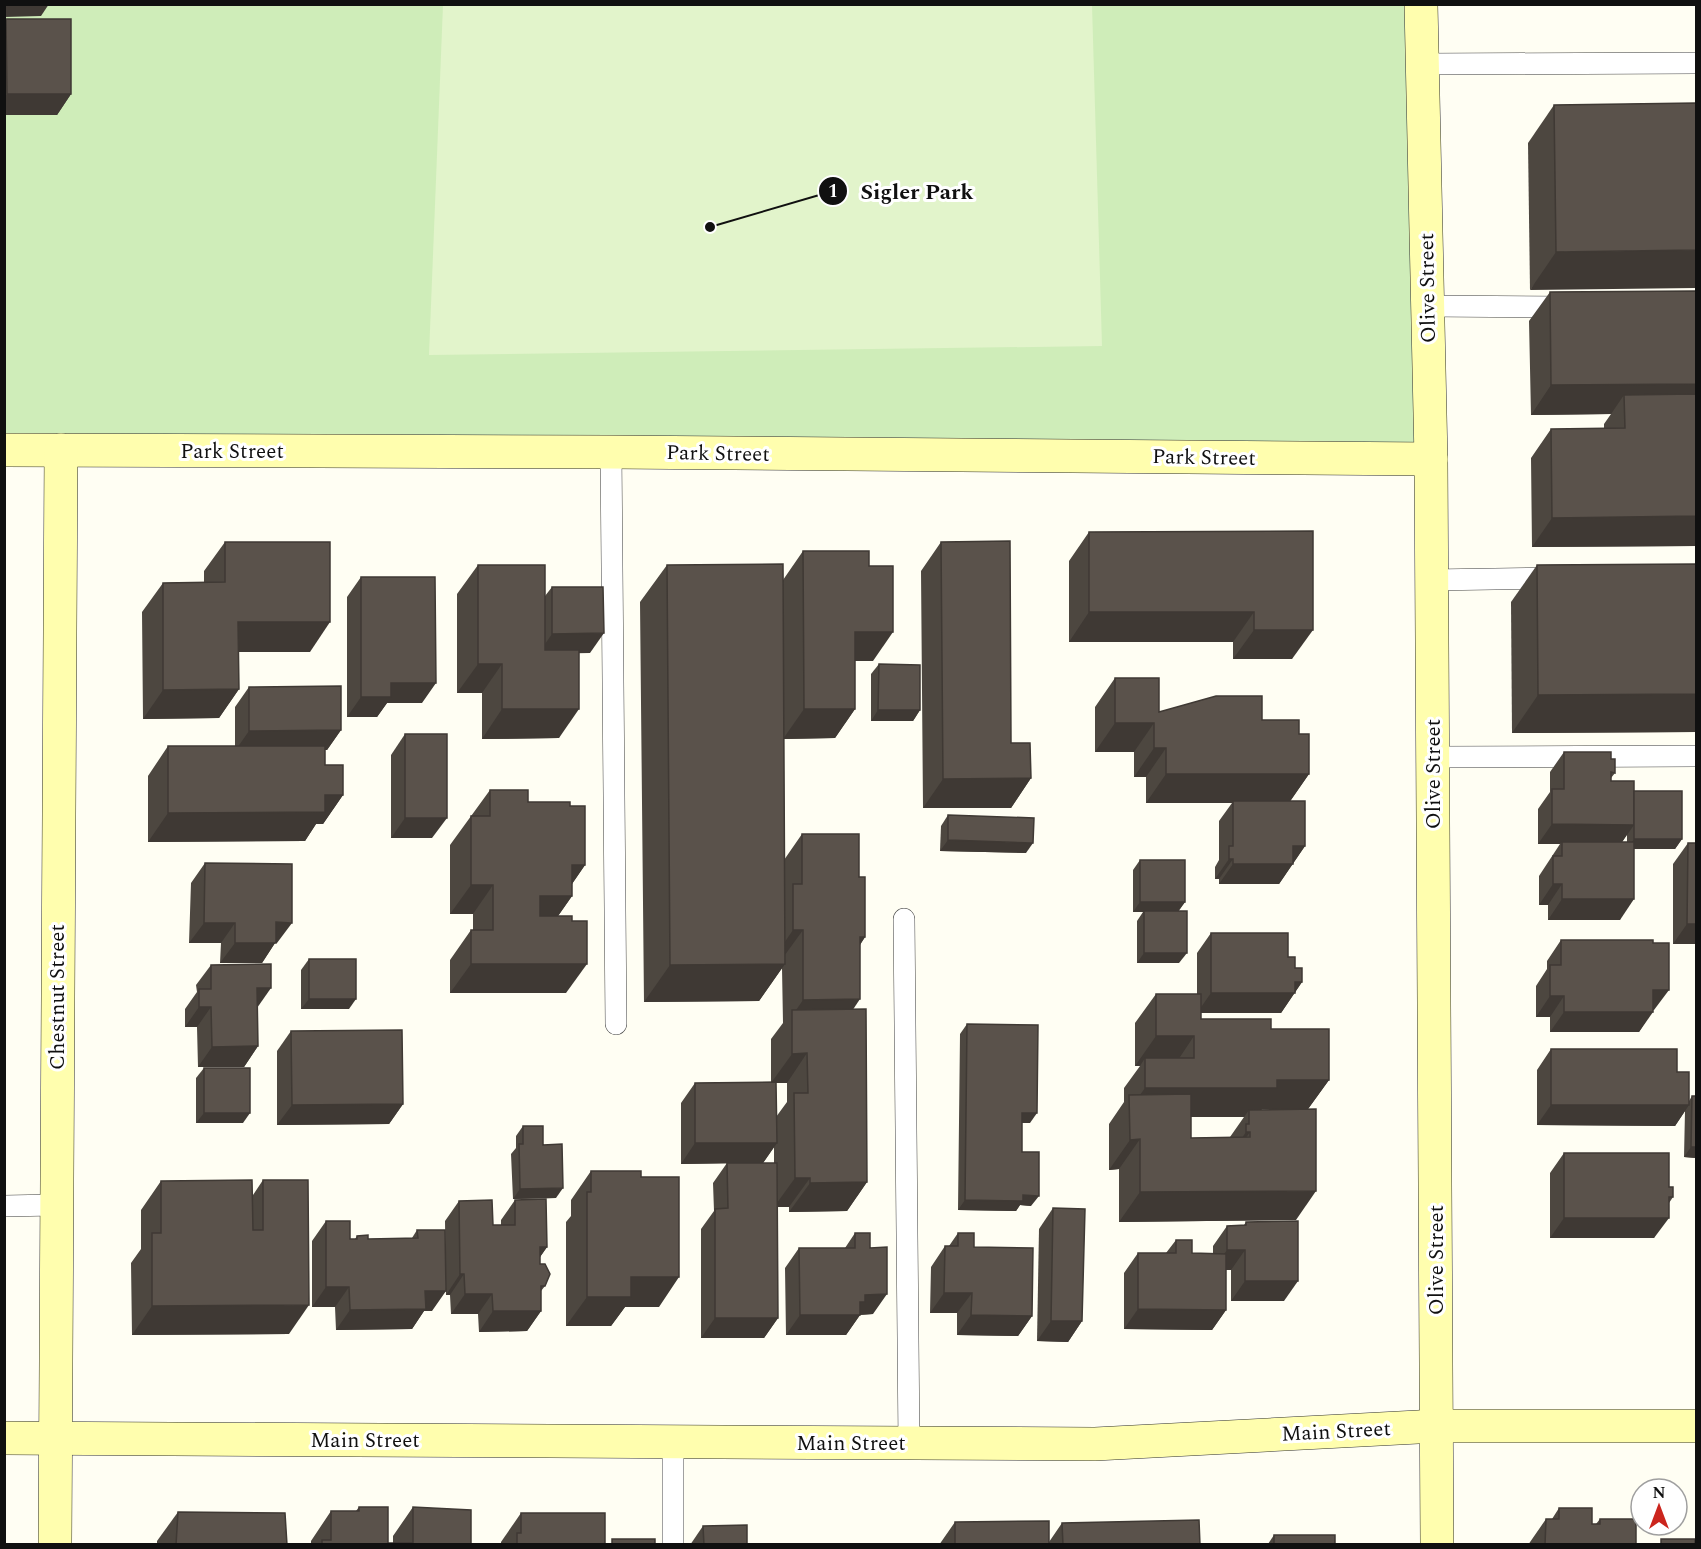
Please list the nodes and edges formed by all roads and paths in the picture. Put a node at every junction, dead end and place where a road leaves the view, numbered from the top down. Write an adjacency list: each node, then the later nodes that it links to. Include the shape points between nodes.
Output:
1 (1421, 4): 3 (street, Olive Street)
2 (1696, 63): 3 (lane)
3 (1422, 64): 4 (street, Olive Street)
4 (1427, 306): 5 (lane); 9 (street, Olive Street)
5 (1593, 307)
6 (4, 450): 7 (street, Park Street)
7 (61, 450): 8 (street, Park Street); 16 (street, Chestnut Street)
8 (611, 452): 9 (street, Park Street); 15 (lane)
9 (1431, 459): 11 (street, Olive Street)
10 (1581, 578): 11 (lane)
11 (1431, 580): 13 (street, Olive Street)
12 (1696, 756): 13 (lane)
13 (1432, 757): 18 (street, Olive Street)
14 (904, 919): 23 (lane)
15 (616, 1024)
16 (55, 1205): 17 (lane); 21 (street, Chestnut Street)
17 (4, 1206)
18 (1437, 1426): 19 (street, Main Street); 23 (street, Main Street, via 1095,1444); 26 (street, Olive Street)
19 (1696, 1426)
20 (4, 1438): 21 (street, Main Street)
21 (53, 1438): 22 (street, Main Street); 24 (street, Chestnut Street)
22 (673, 1443): 23 (street, Main Street); 25 (lane)
23 (909, 1443)
24 (55, 1545)
25 (673, 1545)
26 (1437, 1545)

